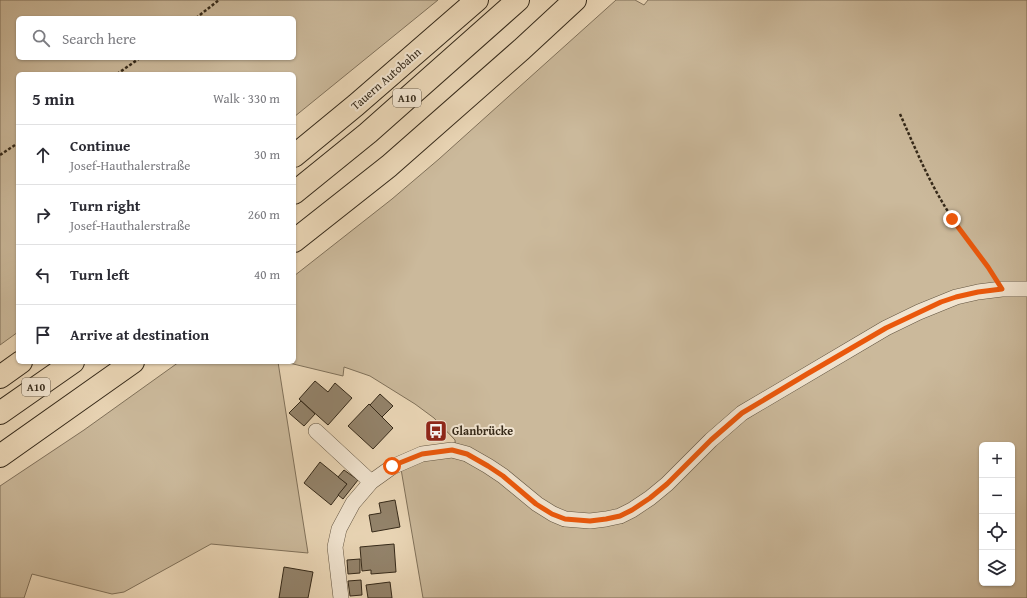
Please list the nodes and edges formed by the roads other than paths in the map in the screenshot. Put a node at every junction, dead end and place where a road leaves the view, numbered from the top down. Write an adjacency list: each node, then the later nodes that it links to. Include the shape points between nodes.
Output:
1 (477, 0): 4 (highway, Tauern Autobahn / A10, via 356,106)
2 (518, 0): 5 (highway, A10, via 368,133)
3 (576, 0): 6 (highway, via 389,166)
4 (296, 154)
5 (296, 191)
6 (296, 239)
7 (1027, 289): 15 (street, via 1002,289 956,297 886,328 742,413 667,484 650,498 620,516 590,521 565,519 552,514 488,466 467,454 452,450 422,454 392,466)
8 (18, 364): 11 (highway, A10)
9 (70, 364): 12 (highway, A10)
10 (130, 364): 14 (highway)
11 (0, 377)
12 (0, 413)
13 (316, 431): 15 (street)
14 (0, 456)
15 (371, 482): 16 (street, via 353,503 339,530 335,547)
16 (341, 598)

